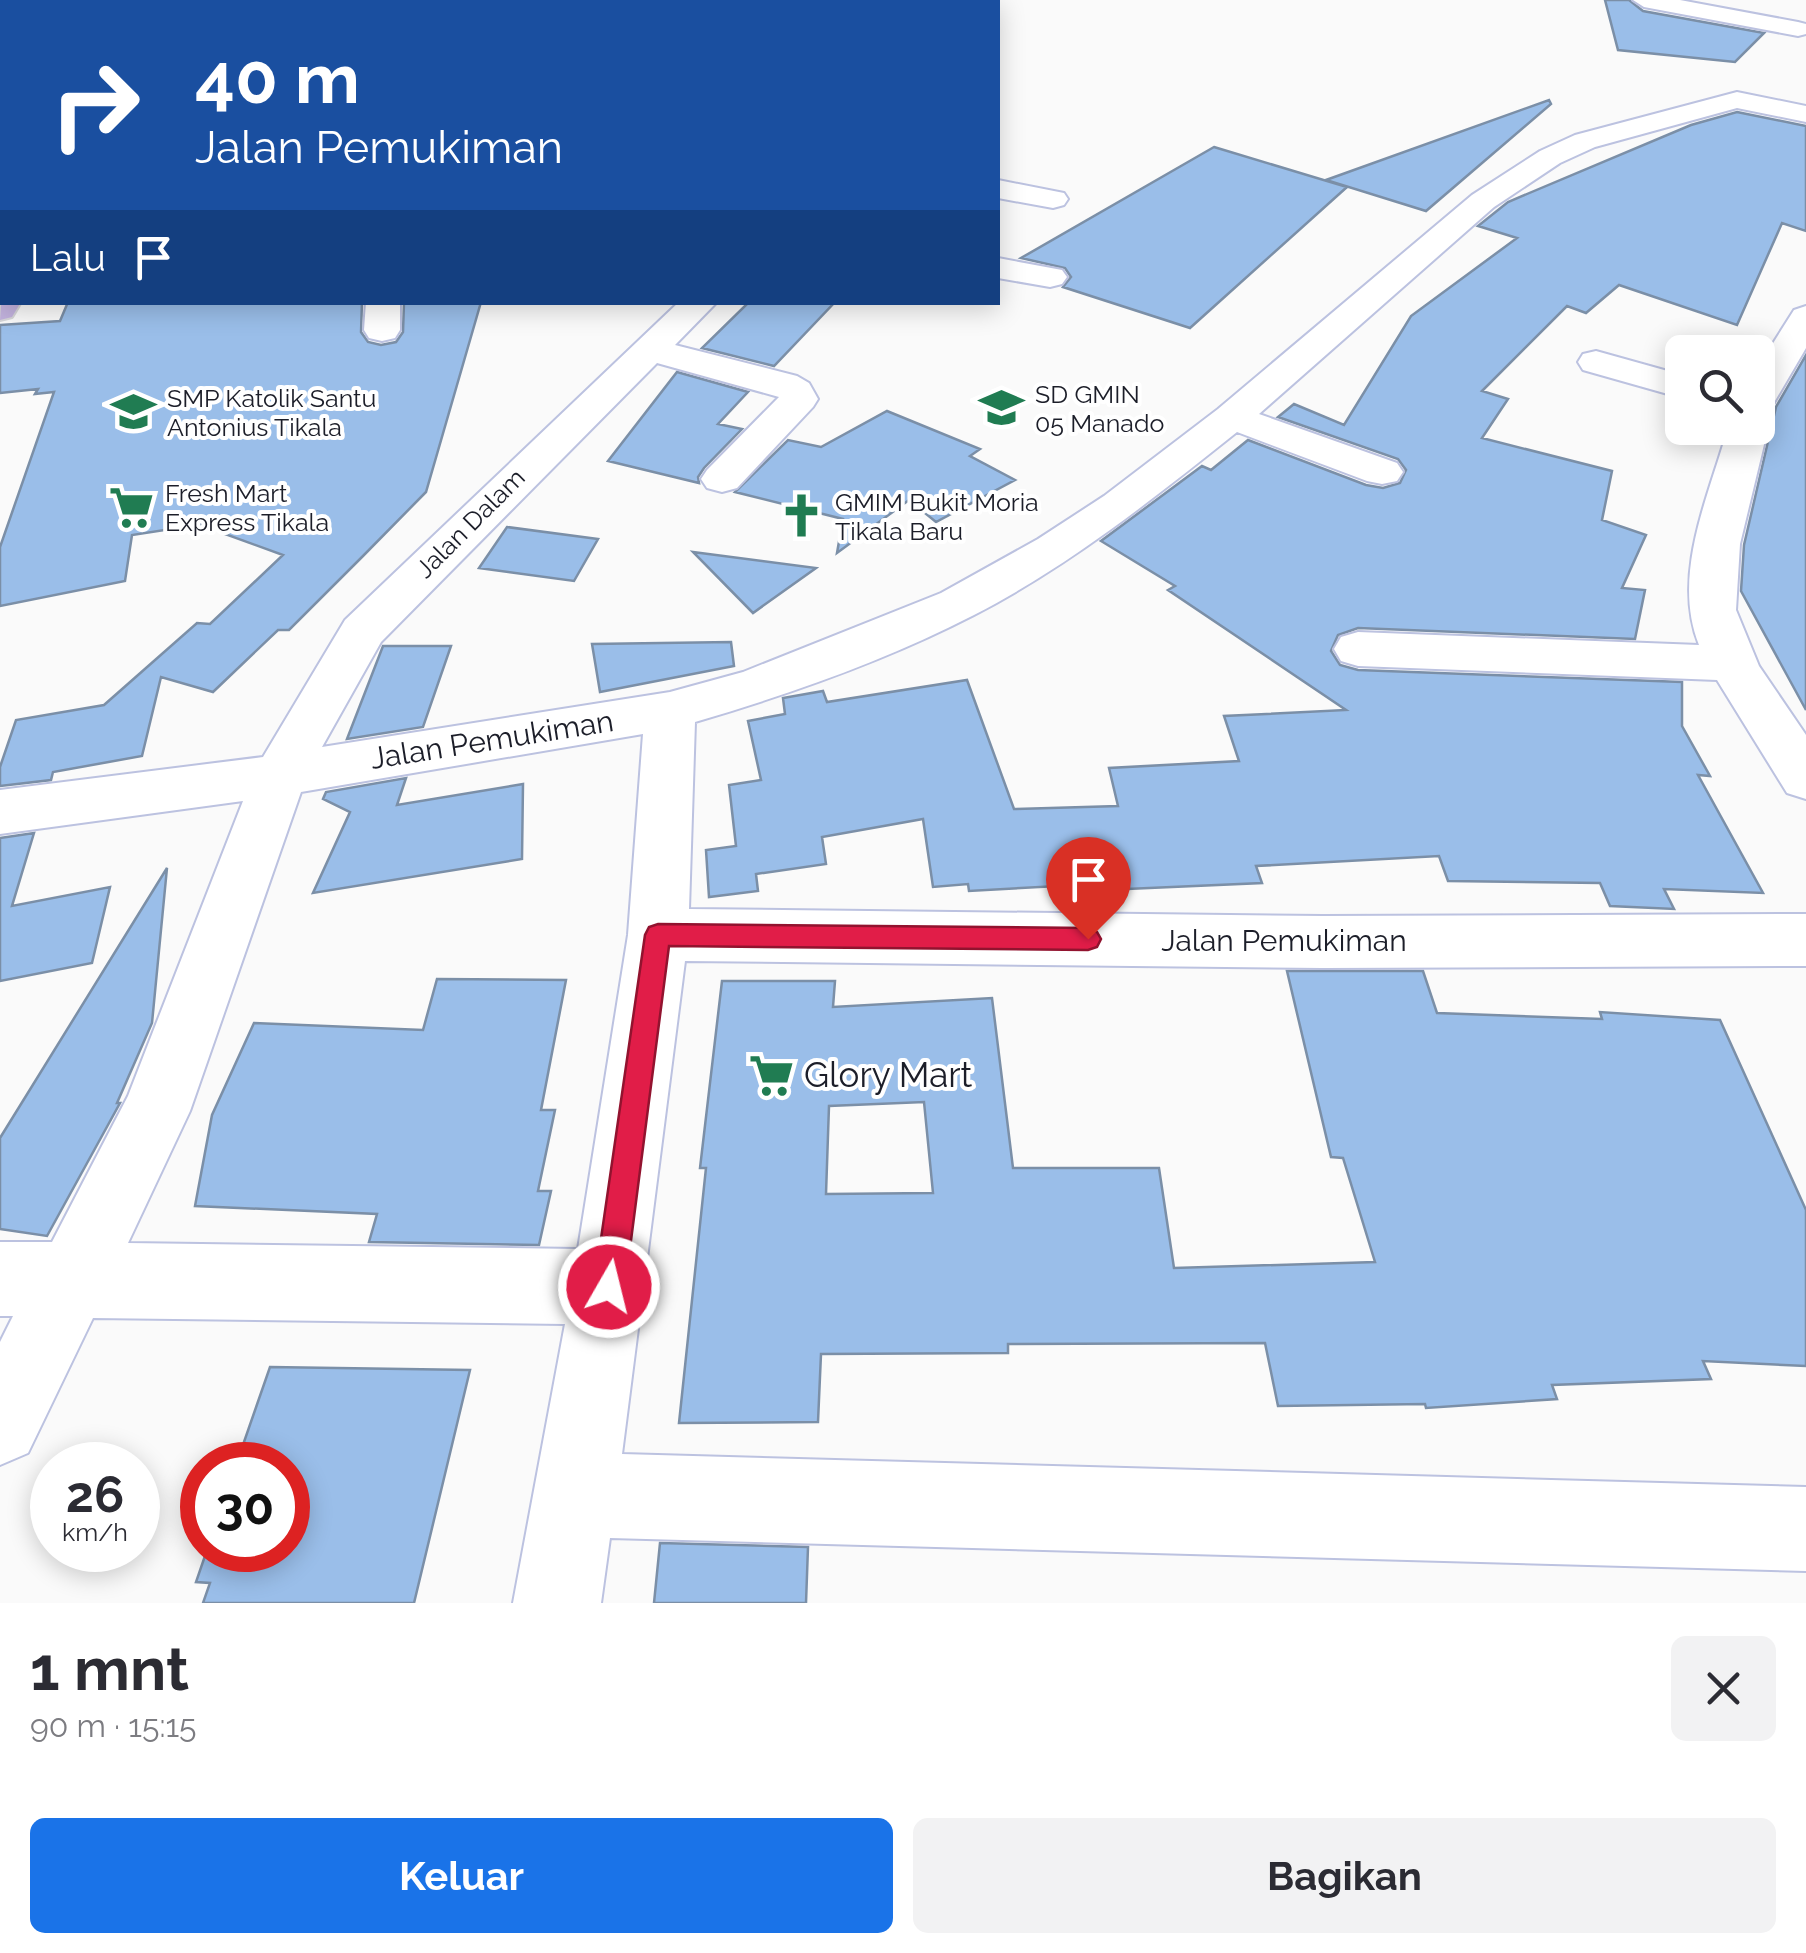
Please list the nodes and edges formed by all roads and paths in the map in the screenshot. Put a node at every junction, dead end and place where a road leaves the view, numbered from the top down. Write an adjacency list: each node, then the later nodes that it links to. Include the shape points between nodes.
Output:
1 (1644, 0): 3 (street)
2 (1802, 0): 3 (street)
3 (1798, 29): 4 (street)
4 (1785, 51)
5 (1762, 78): 6 (street)
6 (1738, 100): 7 (street); 18 (street, Jalan Pemukiman, via 1585,140 1550,156 1483,201)
7 (1806, 114)
8 (1000, 189): 9 (street)
9 (1053, 198)
10 (1000, 268): 11 (street)
11 (1050, 277)
12 (697, 305): 14 (street, Jalan Dalam)
13 (1806, 318): 16 (street)
14 (650, 350): 21 (street, via 796,391 798,399); 25 (street, Jalan Dalam, via 362,632)
15 (1596, 362): 17 (street)
16 (1775, 370)
17 (1665, 382)
18 (1232, 417): 20 (street); 24 (street, Jalan Pemukiman, via 1054,550 958,604 776,678)
19 (1744, 445): 23 (street, via 1714,572 1712,610)
20 (1382, 472)
21 (722, 478)
22 (1358, 648): 23 (street)
23 (1735, 663): 26 (street)
24 (670, 711): 25 (street, Jalan Pemukiman); 28 (street)
25 (280, 775): 27 (street, Jalan Pemukiman); 31 (street, Jalan Dalam, via 156,1111)
26 (1806, 778)
27 (0, 812)
28 (658, 935): 29 (street, Jalan Pemukiman); 32 (street)
29 (1806, 940)
30 (0, 1279): 31 (street)
31 (74, 1280): 32 (street); 33 (street, Jalan Dalam)
32 (609, 1287): 34 (street)
33 (0, 1425)
34 (577, 1495): 35 (street); 36 (street)
35 (1806, 1529)
36 (558, 1603)

